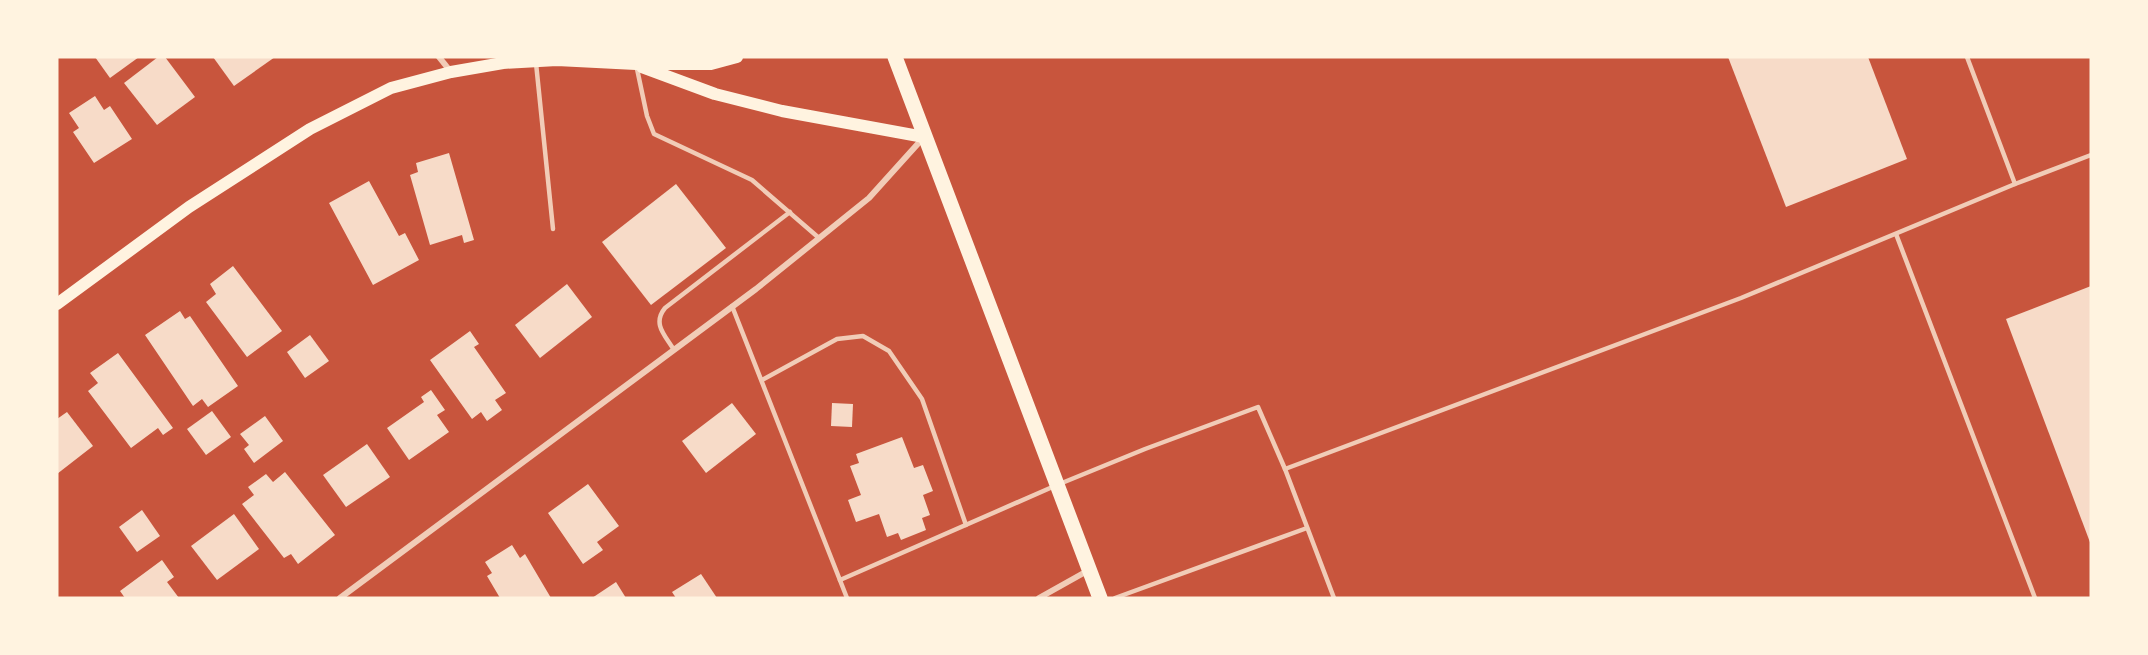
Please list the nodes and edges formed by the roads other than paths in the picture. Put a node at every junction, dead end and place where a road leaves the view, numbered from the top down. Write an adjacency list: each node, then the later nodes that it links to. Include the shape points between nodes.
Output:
1 (439, 57): 8 (street)
2 (737, 57): 7 (main road, via 711,64)
3 (895, 57): 9 (main road)
4 (1967, 57): 11 (lane)
5 (515, 60): 6 (main road); 8 (main road)
6 (535, 61): 7 (main road); 13 (lane)
7 (637, 61): 9 (main road, via 716,94 782,111); 12 (lane, via 654,134 752,180)
8 (451, 72): 16 (main road, via 391,88 310,129 189,207)
9 (924, 137): 15 (street, via 869,198); 21 (main road)
10 (2091, 155): 11 (lane)
11 (2015, 184): 14 (lane)
12 (790, 212): 15 (lane); 18 (lane, via 659,315 659,324)
13 (553, 229)
14 (1896, 234): 20 (lane, via 1741,298); 32 (lane)
15 (819, 238): 17 (street)
16 (57, 304)
17 (732, 306): 18 (street); 19 (lane)
18 (674, 350): 26 (street)
19 (762, 380): 22 (lane, via 837,339 863,336 889,351 922,399); 25 (lane)
20 (1285, 469): 21 (lane, via 1258,407); 23 (lane)
21 (1057, 485): 22 (lane); 24 (main road)
22 (966, 525): 25 (lane)
23 (1307, 528): 30 (lane); 31 (lane)
24 (1089, 569): 28 (street); 29 (main road)
25 (840, 580): 27 (lane)
26 (340, 598)
27 (847, 598)
28 (1039, 598)
29 (1100, 598)
30 (1115, 598)
31 (1335, 598)
32 (2035, 598)

